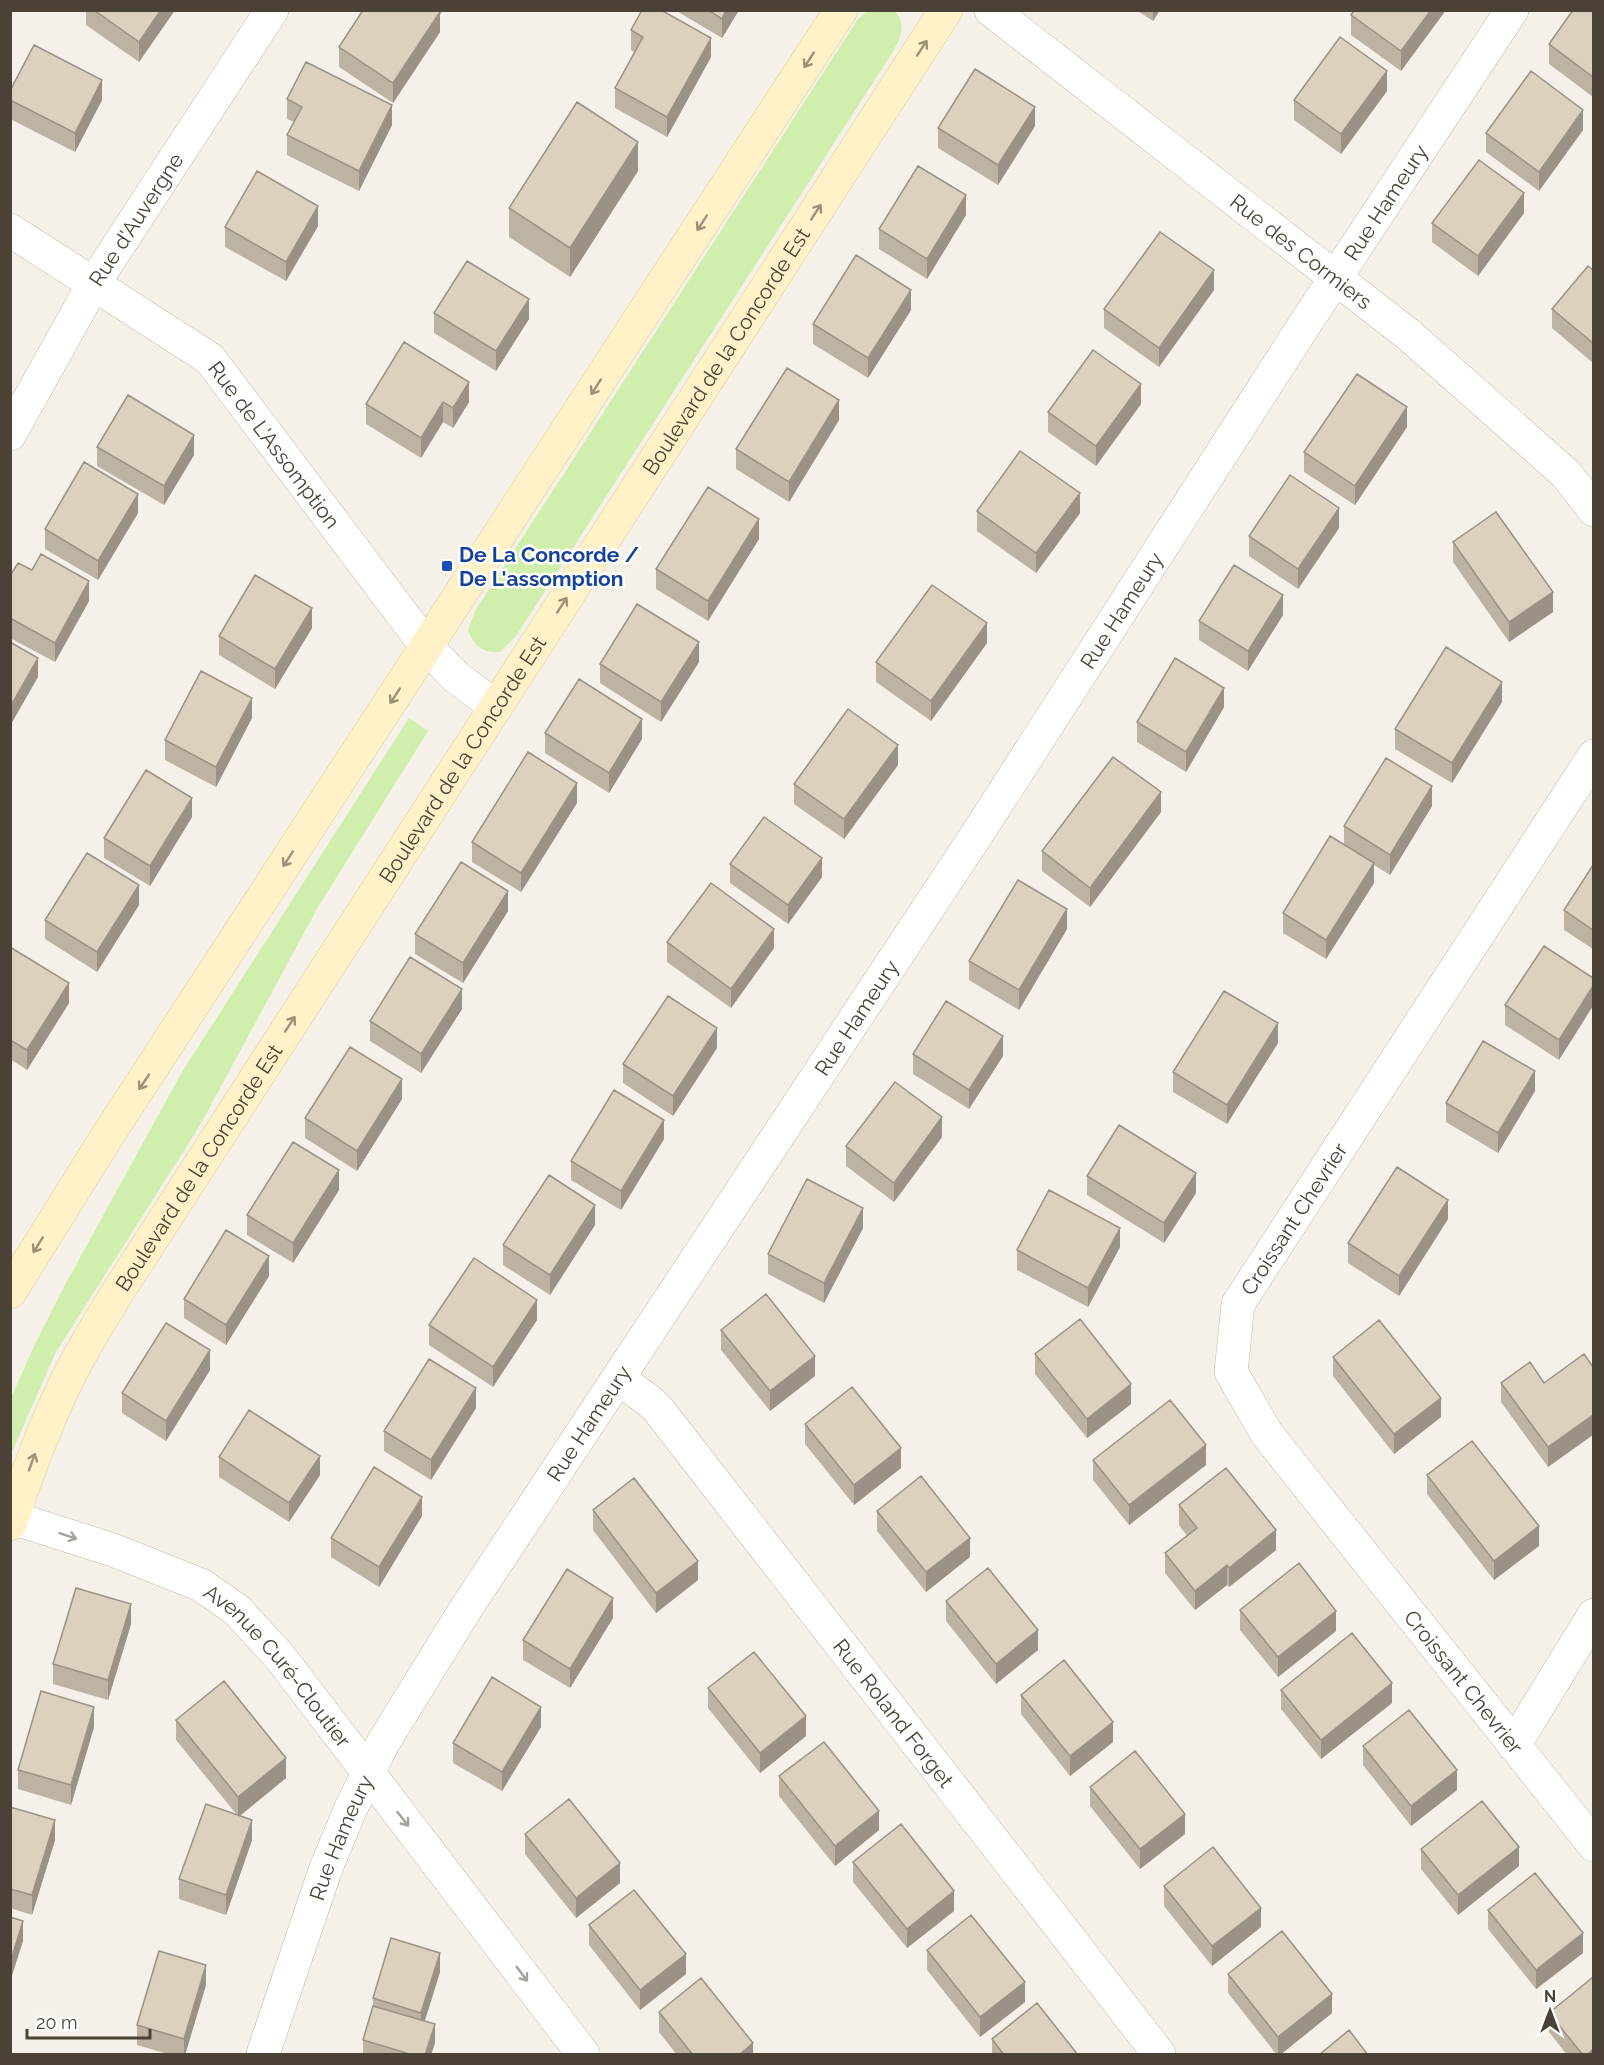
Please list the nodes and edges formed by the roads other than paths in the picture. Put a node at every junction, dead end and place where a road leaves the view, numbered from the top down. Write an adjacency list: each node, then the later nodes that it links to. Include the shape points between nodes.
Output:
1 (272, 10): 8 (street, Rue d'Auvergne)
2 (841, 10): 11 (street, one-way to 11)
3 (946, 10): 12 (street, Boulevard de la Concorde Est, one-way to 3)
4 (991, 10): 7 (street, Rue des Cormiers)
5 (1512, 10): 7 (street, Rue Hameury)
6 (10, 230): 8 (street, Rue de L'Assomption)
7 (1336, 278): 10 (street, Rue des Cormiers, via 1409,335 1566,474); 15 (street, Rue Hameury)
8 (94, 283): 9 (street, Rue d'Auvergne); 11 (street, Rue de L'Assomption, via 210,359)
9 (10, 434)
10 (1593, 510)
11 (427, 647): 12 (street, Rue de L'Assomption, via 456,677); 14 (street, one-way to 14)
12 (496, 707): 16 (street, Boulevard de la Concorde Est, one-way to 12, via 47,1425 96,1329)
13 (1593, 756): 18 (street, Croissant Chevrier, via 1238,1304 1231,1372 1267,1434)
14 (10, 1292)
15 (620, 1379): 19 (street, Rue Hameury, via 440,1650); 23 (street, Rue Roland Forget, via 657,1408)
16 (11, 1520): 19 (street, Avenue Curé-Cloutier, one-way to 19, via 113,1550 185,1577 226,1601 280,1657)
17 (1593, 1615): 18 (street)
18 (1514, 1745): 20 (street, Croissant Chevrier)
19 (367, 1773): 21 (street, Rue Hameury, via 330,1858); 22 (street, Avenue Curé-Cloutier, one-way to 22)
20 (1593, 1845)
21 (263, 2055)
22 (584, 2055)
23 (1159, 2055)

